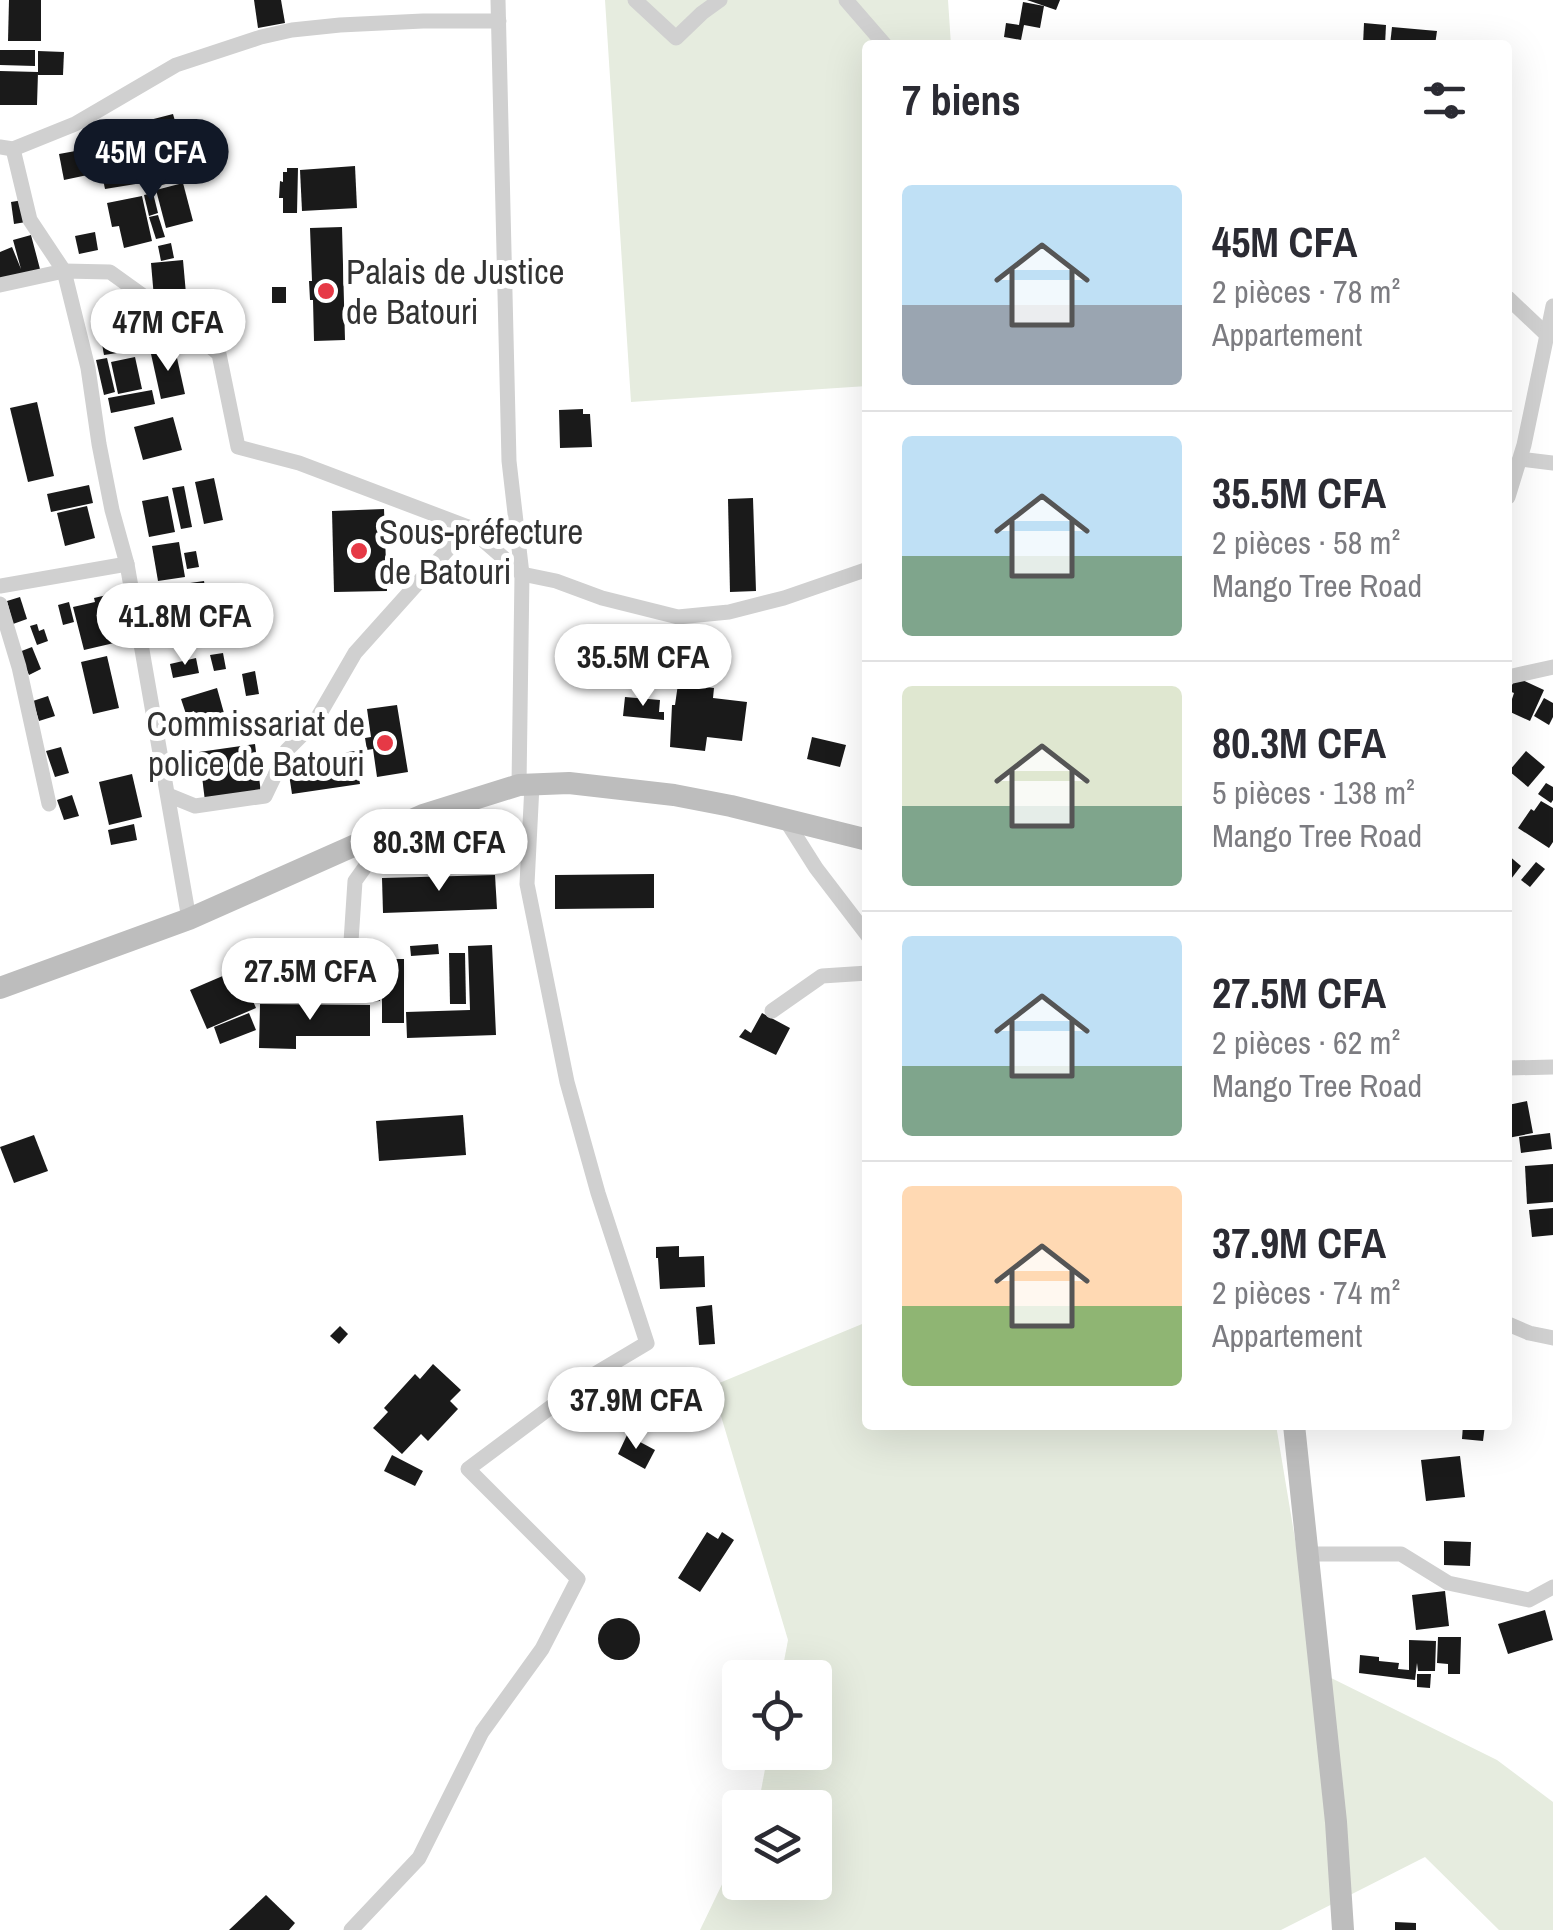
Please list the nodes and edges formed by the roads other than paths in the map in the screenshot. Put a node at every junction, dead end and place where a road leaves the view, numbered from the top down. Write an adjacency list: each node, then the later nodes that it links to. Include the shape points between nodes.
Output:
1 (498, 0): 5 (street)
2 (635, 0): 3 (street, via 676,38)
3 (720, 0)
4 (846, 0): 6 (street)
5 (499, 21): 7 (street, via 340,25 260,37 176,65 75,124); 19 (street, via 509,462)
6 (881, 40)
7 (6, 148): 8 (street, via 30,220)
8 (64, 271): 9 (street); 16 (street, via 110,272 218,354 238,446); 17 (street)
9 (0, 285)
10 (1512, 302): 12 (street)
11 (1553, 306): 12 (street)
12 (1546, 334): 13 (street)
13 (1520, 458): 14 (street); 15 (street)
14 (1553, 463)
15 (1512, 483)
16 (468, 527): 19 (street); 25 (street, via 355,653 315,722 287,750 265,796 194,806)
17 (127, 564): 20 (street); 25 (street)
18 (862, 571): 19 (street, via 730,612 678,616)
19 (522, 574): 24 (street)
20 (0, 586)
21 (0, 604): 26 (street)
22 (1553, 667): 23 (street)
23 (1512, 676)
24 (526, 785): 27 (main road, via 674,795); 28 (main road); 43 (street, via 526,884 563,1064 647,1342 468,1468 578,1579 542,1649 482,1732 420,1858)
25 (168, 795): 30 (street)
26 (49, 804)
27 (784, 819): 29 (main road); 31 (street)
28 (392, 828): 30 (main road); 33 (street, via 355,881)
29 (862, 838)
30 (189, 919): 34 (main road)
31 (862, 928)
32 (862, 973): 35 (street, via 822,976)
33 (348, 987)
34 (0, 988)
35 (772, 1011)
36 (1553, 1066): 37 (street)
37 (1512, 1068)
38 (1512, 1326): 39 (street)
39 (1553, 1338)
40 (1295, 1430): 41 (main road)
41 (1308, 1554): 42 (street, via 1401,1554 1448,1583 1528,1600); 44 (main road)
42 (1553, 1587)
43 (351, 1930)
44 (1343, 1930)

